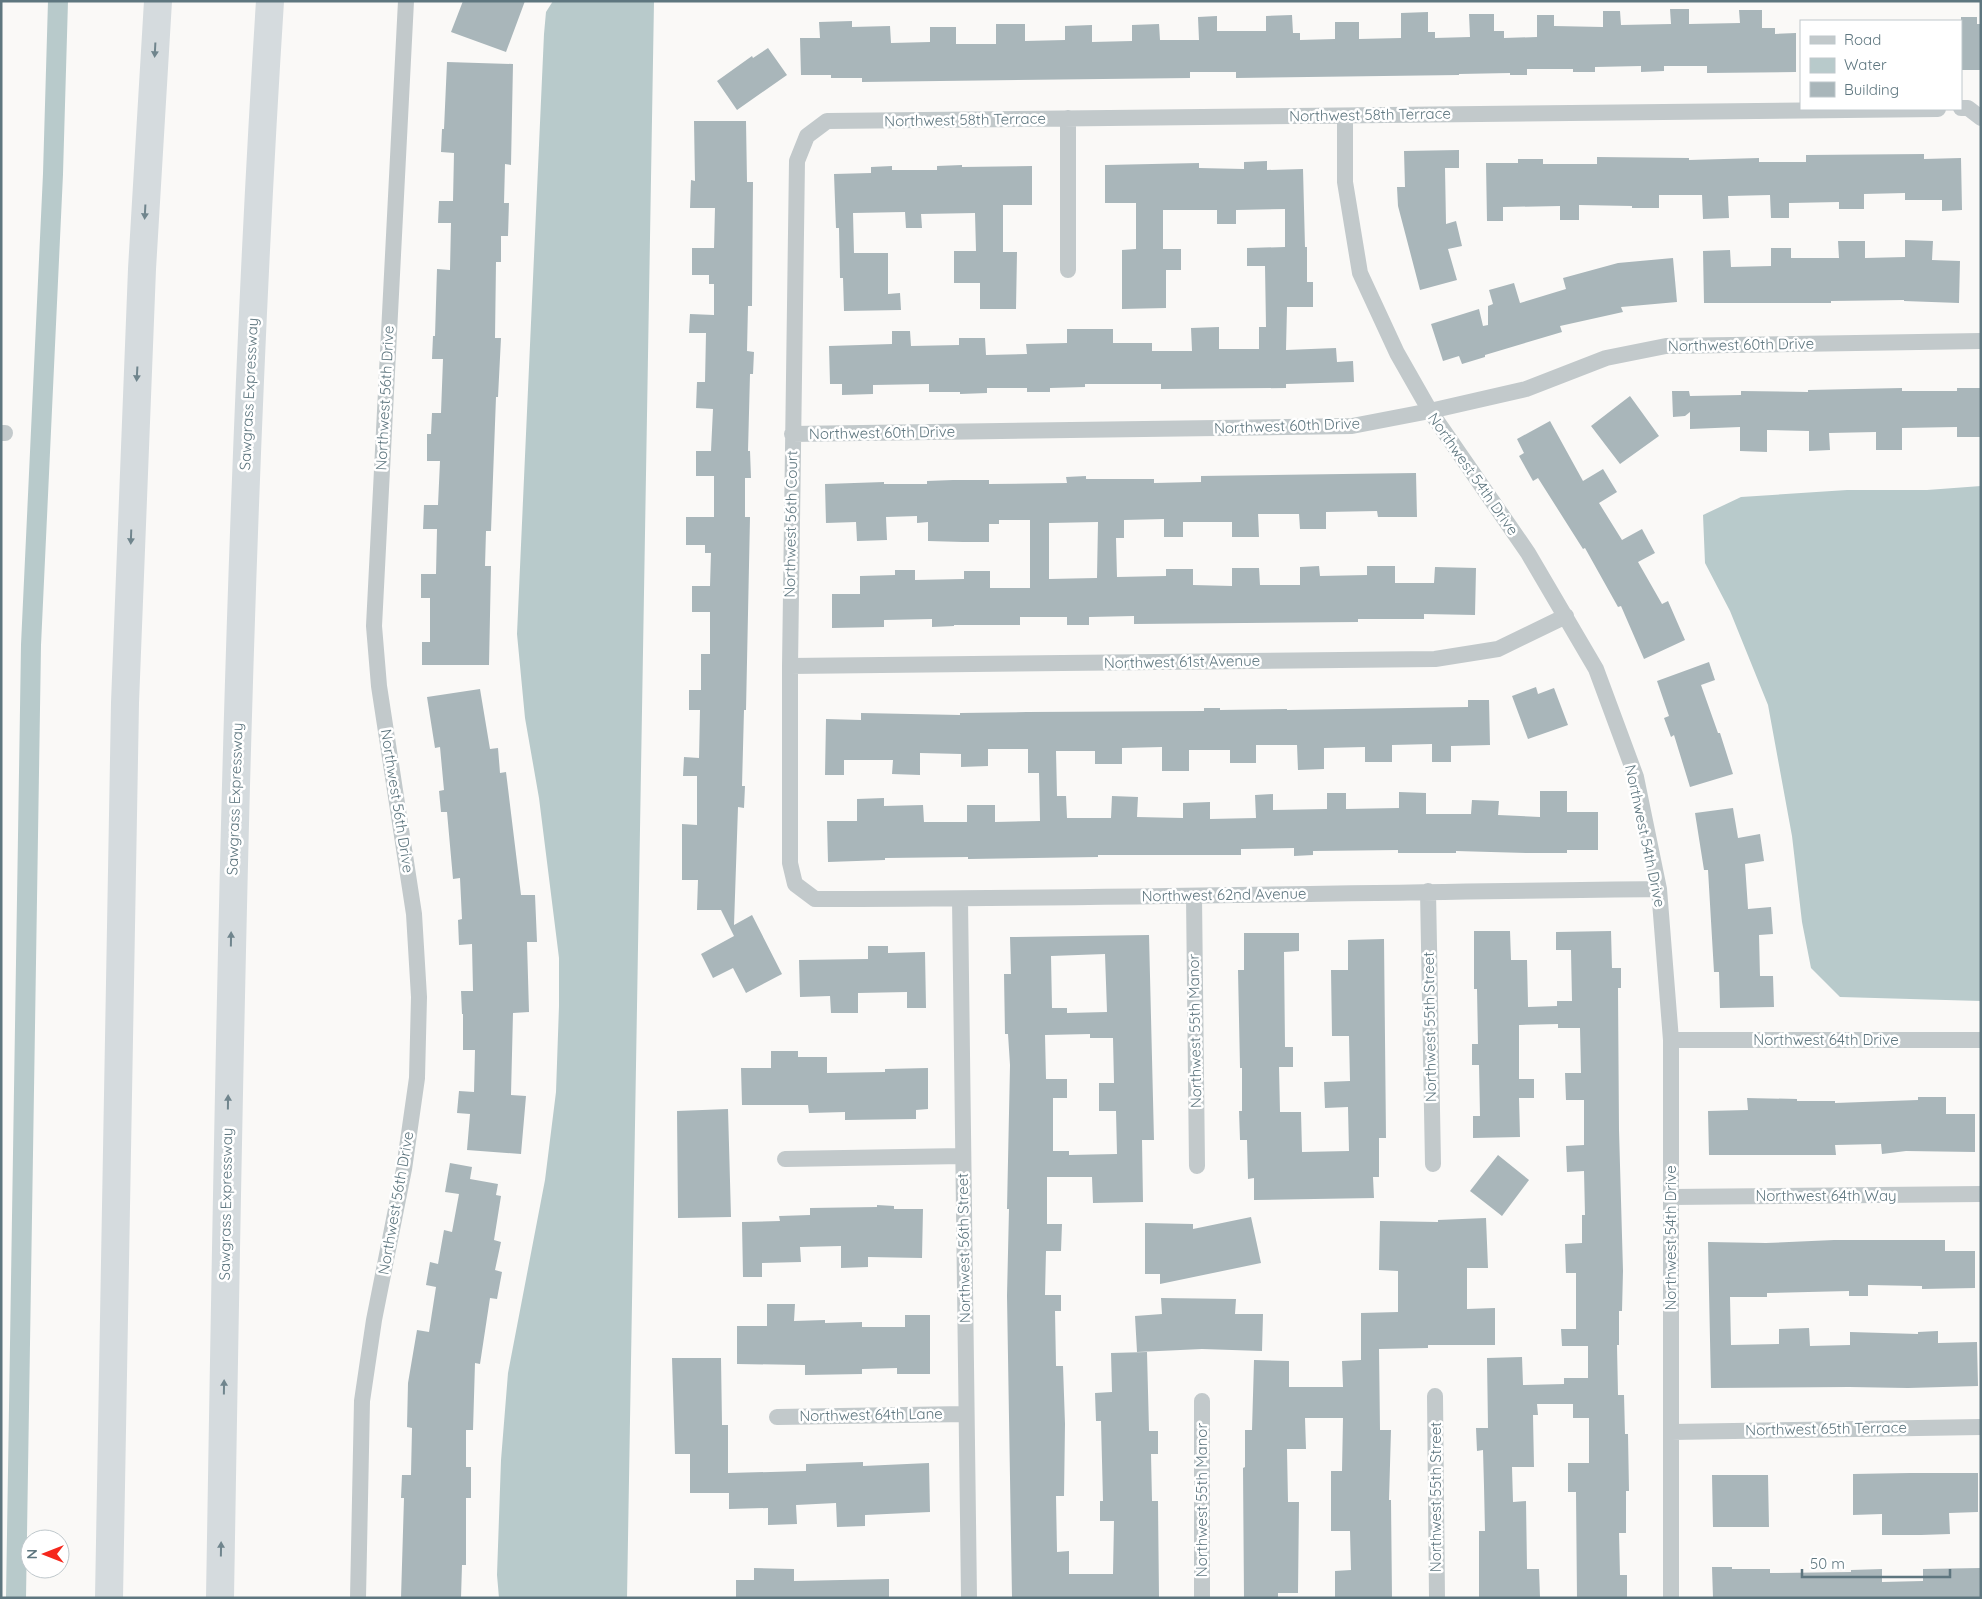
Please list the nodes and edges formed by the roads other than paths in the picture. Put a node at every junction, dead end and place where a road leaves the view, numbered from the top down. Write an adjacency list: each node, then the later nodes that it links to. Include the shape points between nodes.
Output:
1 (158, 1): 35 (highway, one-way to 35, via 142,279 125,703)
2 (270, 1): 36 (highway, Sawgrass Expressway, one-way to 2, via 238,684)
3 (406, 1): 37 (street, Northwest 56th Drive, via 374,626 379,686 414,914 420,997 417,1078 404,1169 374,1320 362,1401)
4 (1962, 108): 8 (street, via 1968,108)
5 (1853, 110): 6 (street, Northwest 58th Terrace)
6 (1345, 116): 7 (street, Northwest 58th Terrace); 12 (street, Northwest 54th Drive, via 1345,182 1360,273)
7 (1068, 118): 9 (street, Northwest 58th Terrace, via 827,121); 10 (street)
8 (1981, 118)
9 (807, 136): 13 (street, Northwest 56th Court, via 797,161)
10 (1068, 270)
11 (1981, 341): 12 (street, Northwest 60th Drive, via 1666,346 1606,358 1526,388)
12 (1430, 412): 13 (street, Northwest 60th Drive, via 1352,426); 14 (street, Northwest 54th Drive, via 1528,553)
13 (792, 434): 15 (street, Northwest 56th Court)
14 (1566, 616): 15 (street, Northwest 61st Avenue, via 1498,649 1435,659); 17 (street, Northwest 54th Drive, via 1596,669 1636,778)
15 (790, 666): 16 (street, Northwest 56th Court, via 790,863)
16 (794, 884): 20 (street, Northwest 62nd Avenue, via 815,899)
17 (1659, 889): 18 (street, Northwest 62nd Avenue); 21 (street, Northwest 54th Drive)
18 (1428, 891): 19 (street, Northwest 62nd Avenue); 25 (street, Northwest 55th Street)
19 (1194, 896): 20 (street, Northwest 62nd Avenue); 26 (street, Northwest 55th Manor)
20 (960, 899): 23 (street, Northwest 56th Street)
21 (1671, 1040): 22 (street, Northwest 64th Drive); 28 (street, Northwest 54th Drive)
22 (1981, 1040)
23 (963, 1156): 24 (street); 31 (street, Northwest 56th Street)
24 (785, 1159)
25 (1433, 1164)
26 (1197, 1166)
27 (1981, 1194): 28 (street, Northwest 64th Way)
28 (1671, 1197): 34 (street, Northwest 54th Drive)
29 (1435, 1396): 40 (street, Northwest 55th Street)
30 (1202, 1401): 39 (street, Northwest 55th Manor)
31 (966, 1414): 32 (street, Northwest 64th Lane); 38 (street, Northwest 56th Street)
32 (777, 1417)
33 (1981, 1427): 34 (street, Northwest 65th Terrace)
34 (1671, 1432): 41 (street, Northwest 54th Drive)
35 (109, 1598)
36 (220, 1598)
37 (358, 1598)
38 (969, 1598)
39 (1202, 1598)
40 (1437, 1598)
41 (1671, 1598)

